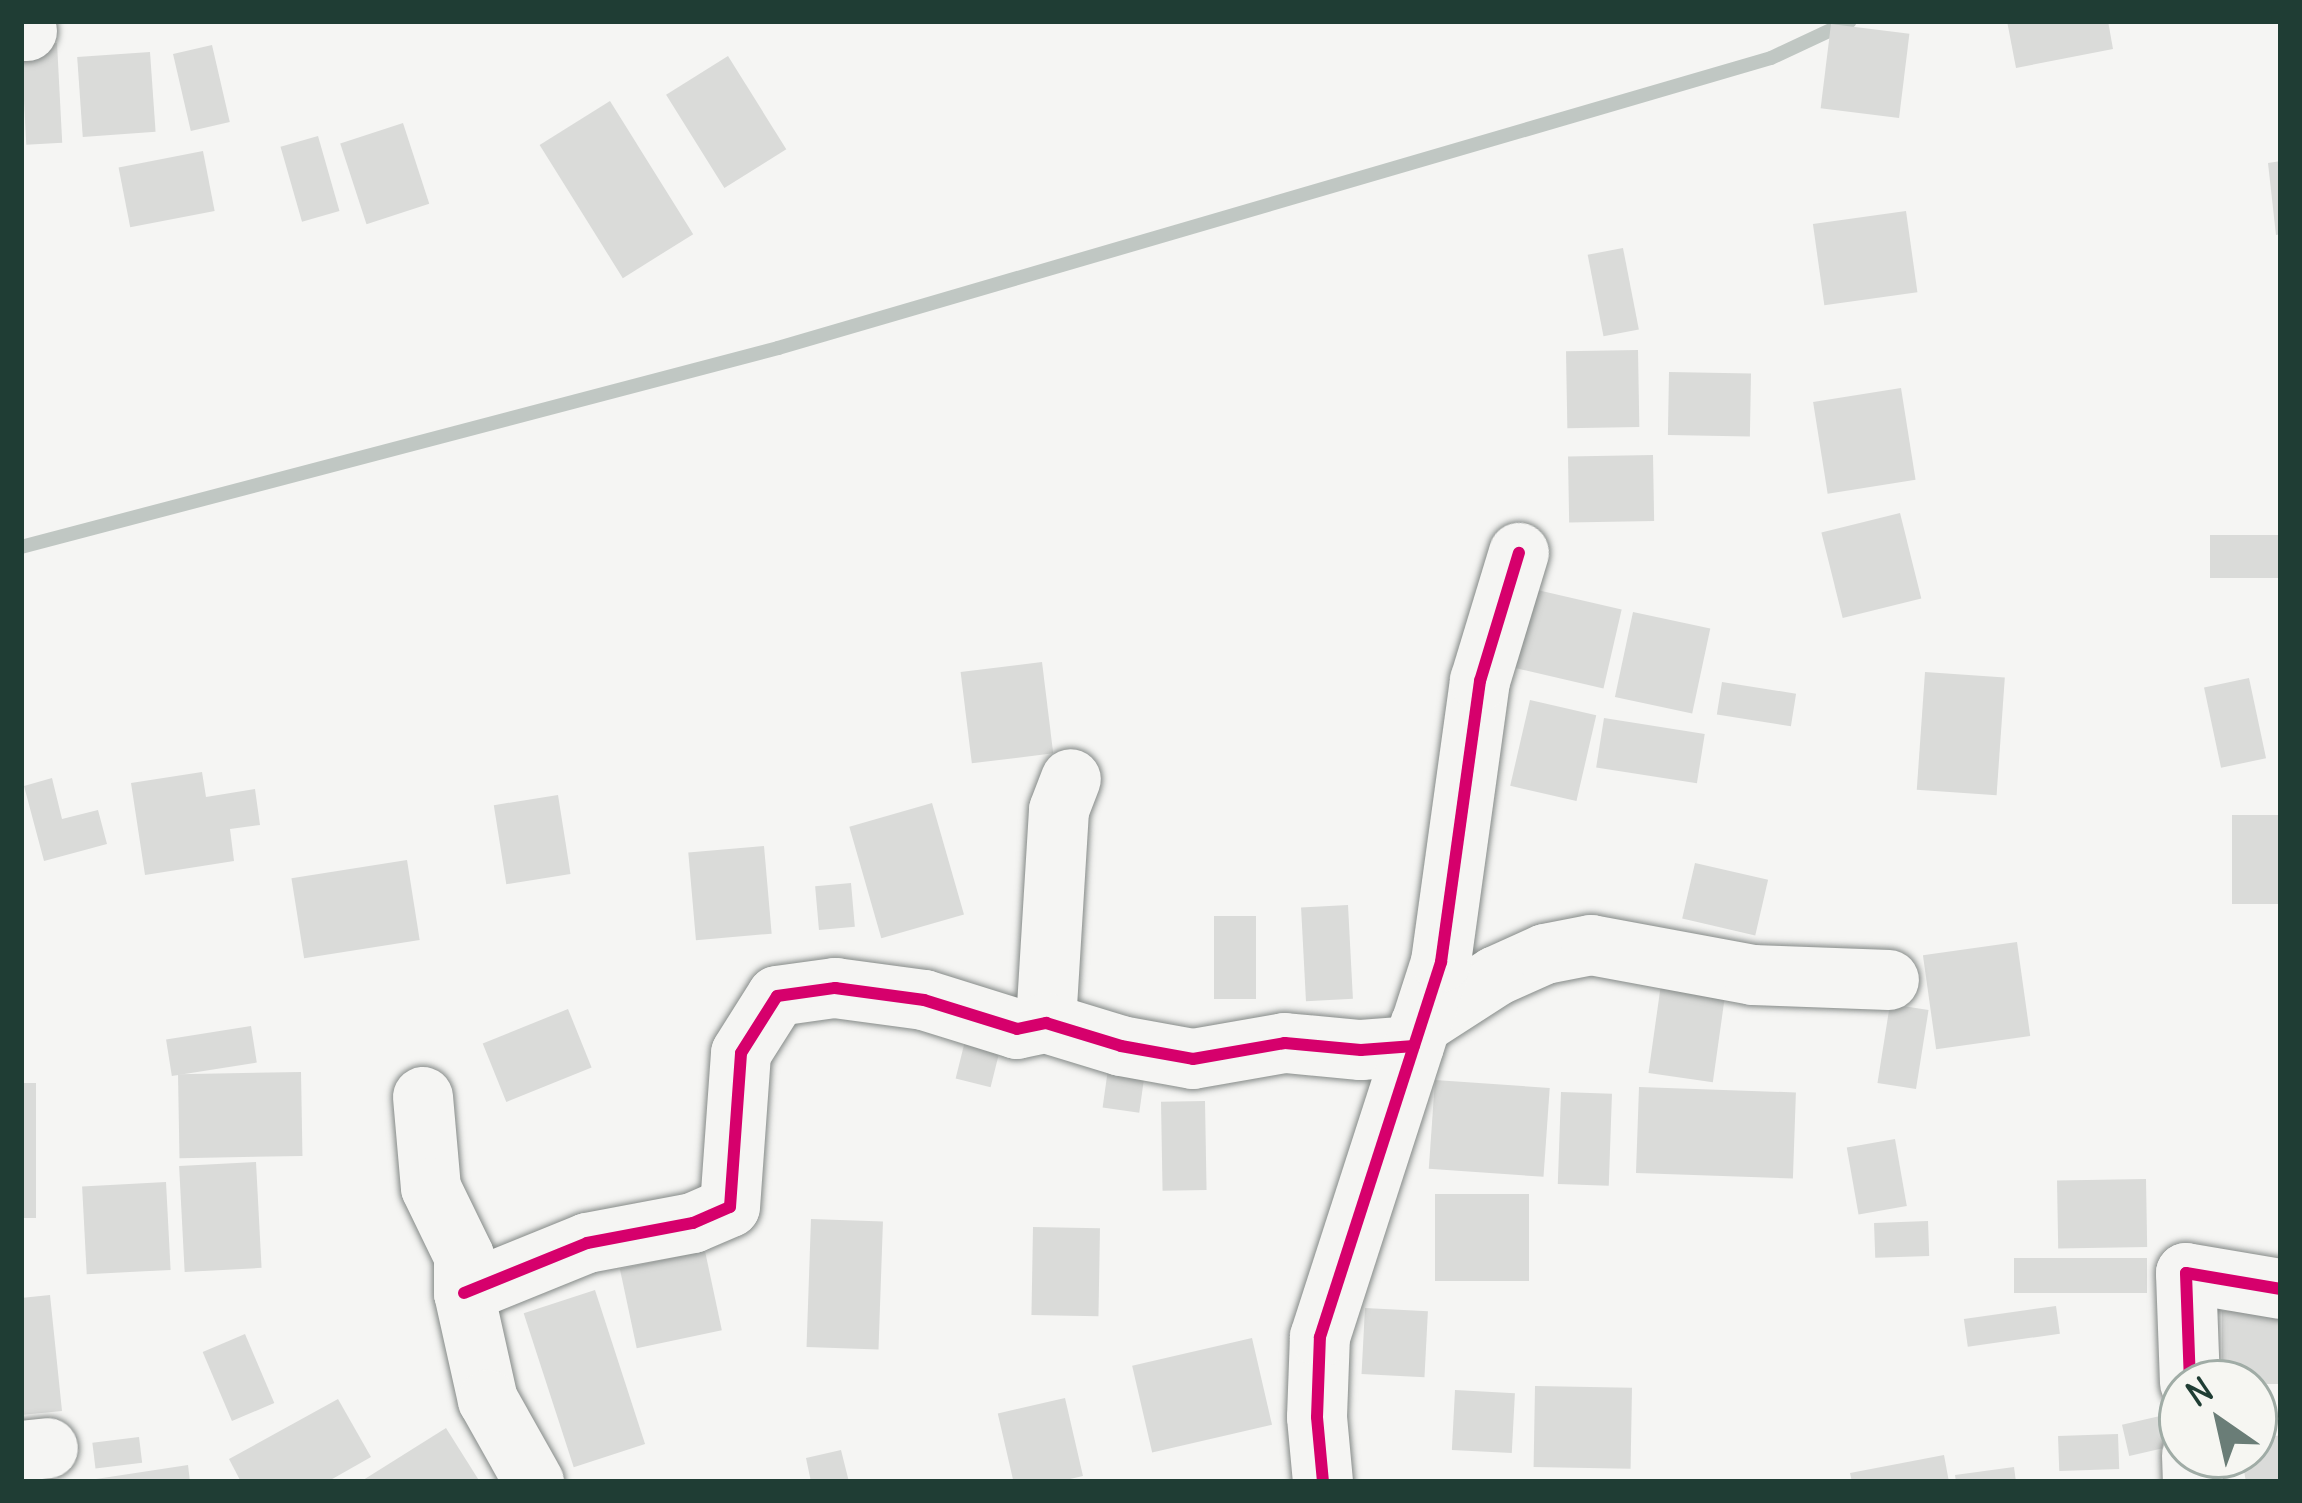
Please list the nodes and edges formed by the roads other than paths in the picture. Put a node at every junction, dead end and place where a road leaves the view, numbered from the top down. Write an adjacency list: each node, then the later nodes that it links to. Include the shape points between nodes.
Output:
1 (1519, 553): 5 (street, via 1480,681 1441,962)
2 (1071, 779): 4 (street, via 1059,810)
3 (1889, 980): 5 (street, via 1753,975 1591,945 1496,976)
4 (1046, 1023): 5 (street, via 1193,1059 1285,1043 1360,1050); 8 (street, via 1017,1029 924,1000 835,988 777,996 741,1053 730,1207 693,1223 587,1243)
5 (1417, 1035): 11 (street, via 1320,1336)
6 (423, 1097): 8 (street, via 431,1187 464,1256)
7 (2281, 1289): 9 (street, via 2186,1273)
8 (464, 1293): 10 (street, via 488,1400)
9 (2189, 1359)
10 (534, 1482)
11 (1323, 1482)

